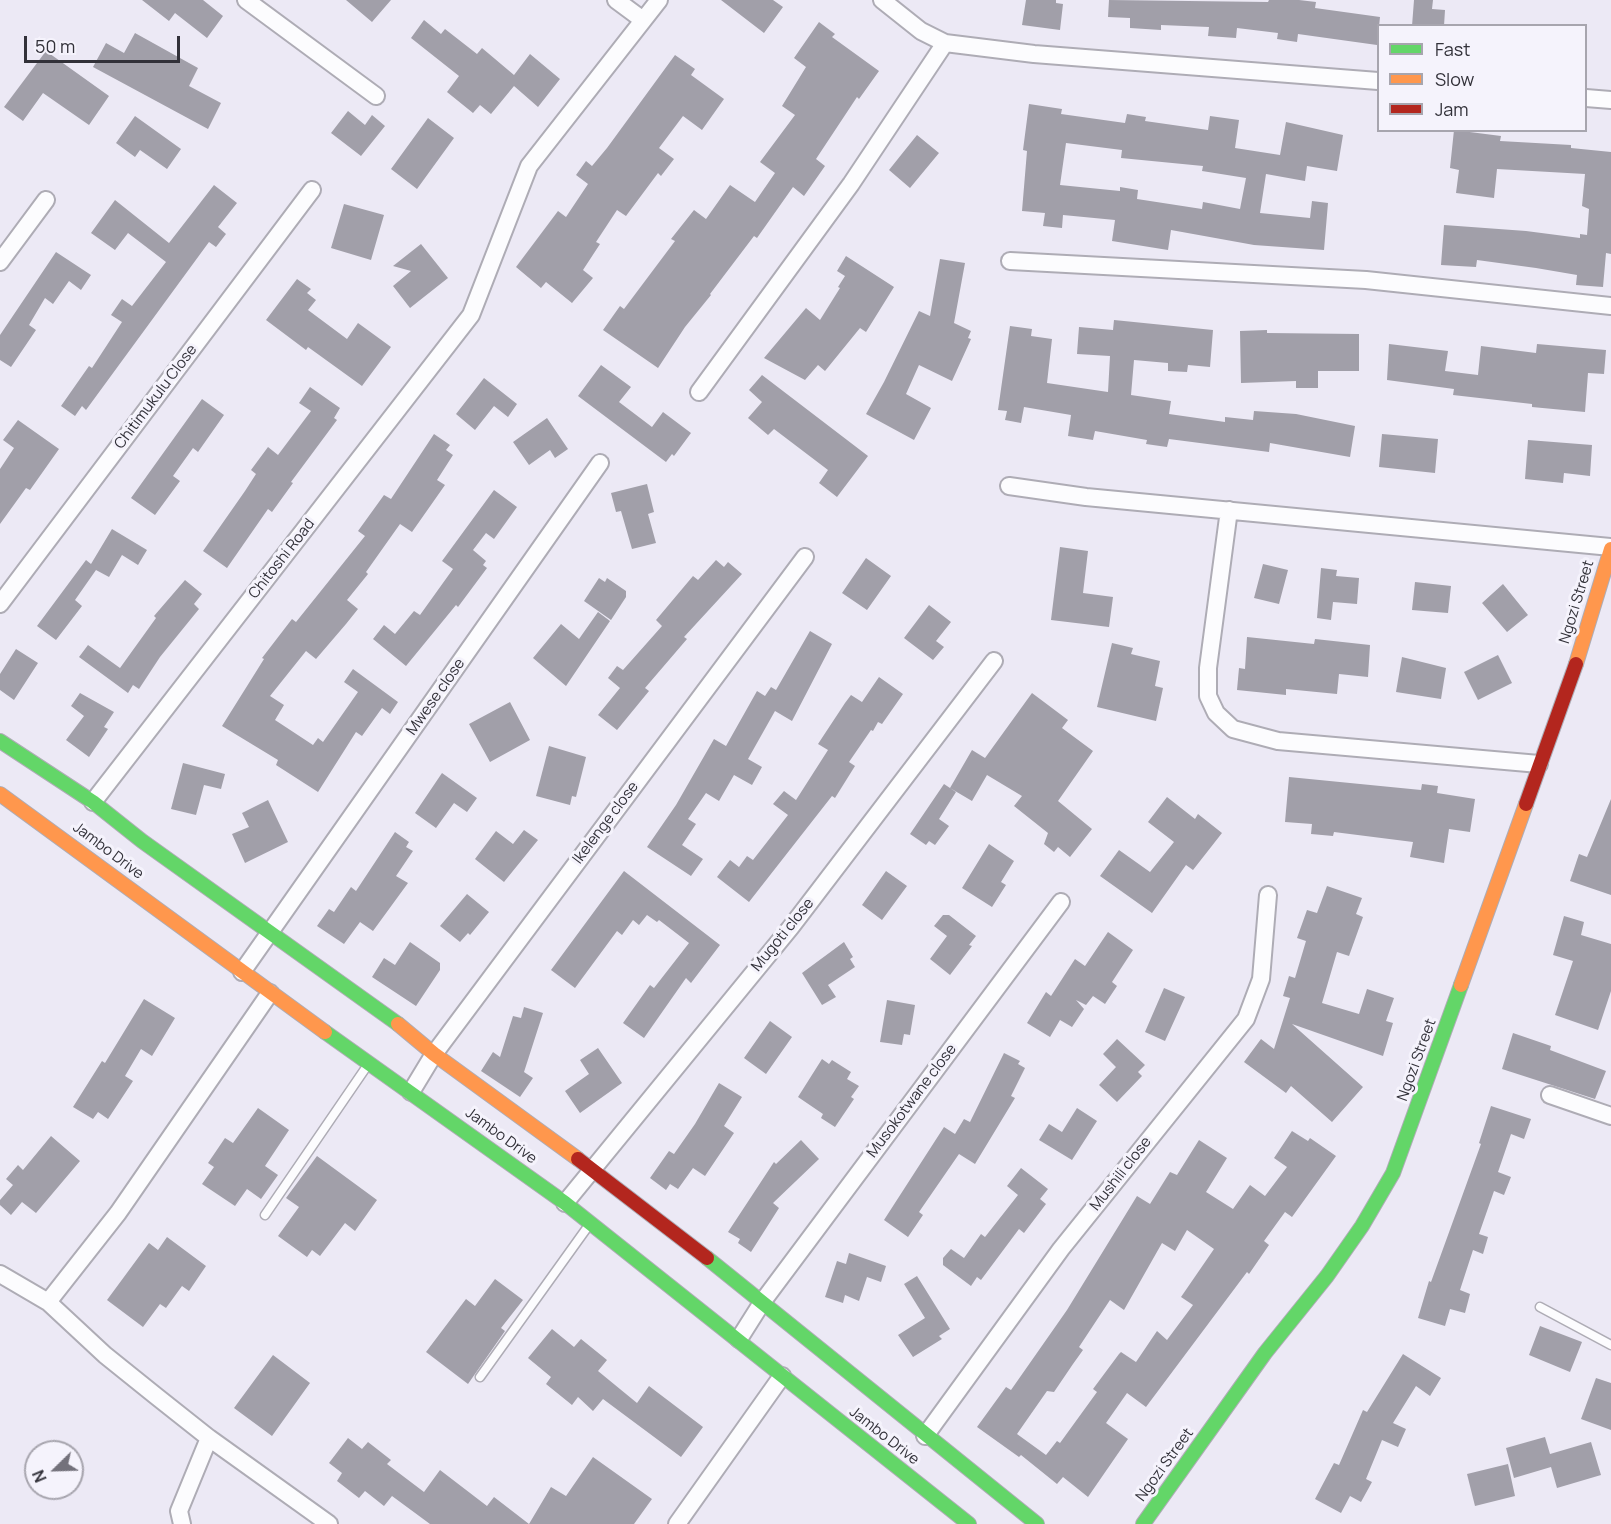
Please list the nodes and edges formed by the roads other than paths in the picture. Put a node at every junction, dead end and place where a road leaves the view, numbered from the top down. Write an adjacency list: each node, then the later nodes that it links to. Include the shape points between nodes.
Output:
1 (246, 0): 8 (street)
2 (616, 0): 5 (street)
3 (659, 0): 5 (street, Chitoshi Road)
4 (882, 0): 6 (street, via 921,31)
5 (643, 20): 27 (street, Chitoshi Road, via 529,166 471,315)
6 (945, 43): 7 (street, via 1034,54); 16 (street, via 851,184)
7 (1377, 81)
8 (376, 96)
9 (1587, 98): 10 (street)
10 (1611, 100)
11 (312, 190): 22 (street, Chitimukulu Close)
12 (46, 200): 14 (street)
13 (1010, 261): 15 (street, via 1366,280)
14 (0, 262)
15 (1611, 306)
16 (699, 392)
17 (600, 463): 30 (street, Mwese close)
18 (1009, 486): 19 (street)
19 (1229, 510): 20 (street); 25 (street, via 1208,668 1208,696 1216,713 1233,729 1278,741)
20 (1611, 548): 25 (street, Ngozi Street, via 1572,676)
21 (805, 557): 33 (street, Ikelenge close)
22 (0, 604)
23 (994, 662): 38 (street, Mugoti close, via 791,927)
24 (0, 741): 27 (street)
25 (1539, 764): 57 (street, Ngozi Street, via 1393,1173 1327,1276 1265,1353)
26 (0, 794): 31 (street, Jambo Drive)
27 (93, 802): 30 (street)
28 (1268, 895): 50 (street, Mushili close, via 1261,979 1246,1019 1061,1249)
29 (1061, 902): 43 (street, Musokotwane close)
30 (271, 931): 31 (street, Mwese close); 33 (street)
31 (242, 972): 32 (street, Jambo Drive)
32 (270, 993): 34 (street, Jambo Drive); 44 (street, via 118,1213)
33 (434, 1054): 35 (street, Ikelenge close); 38 (street)
34 (369, 1063): 35 (street, Jambo Drive); 40 (lane)
35 (411, 1092): 39 (street, Jambo Drive)
36 (1550, 1095): 37 (street)
37 (1611, 1116)
38 (591, 1169): 39 (street, Mugoti close); 43 (street)
39 (565, 1203): 41 (street, Jambo Drive)
40 (265, 1215)
41 (591, 1223): 46 (street, Jambo Drive); 49 (lane)
42 (0, 1274): 44 (street)
43 (763, 1301): 46 (street, Musokotwane close); 50 (street)
44 (48, 1302): 51 (street, via 105,1355)
45 (1540, 1307): 47 (lane)
46 (739, 1339): 48 (street, Jambo Drive)
47 (1611, 1345)
48 (782, 1376): 55 (street); 56 (street, Jambo Drive)
49 (480, 1377)
50 (925, 1436): 52 (street)
51 (209, 1438): 53 (street, via 179,1511); 54 (street)
52 (1026, 1521)
53 (182, 1524)
54 (329, 1524)
55 (677, 1524)
56 (969, 1524)
57 (1143, 1524)

